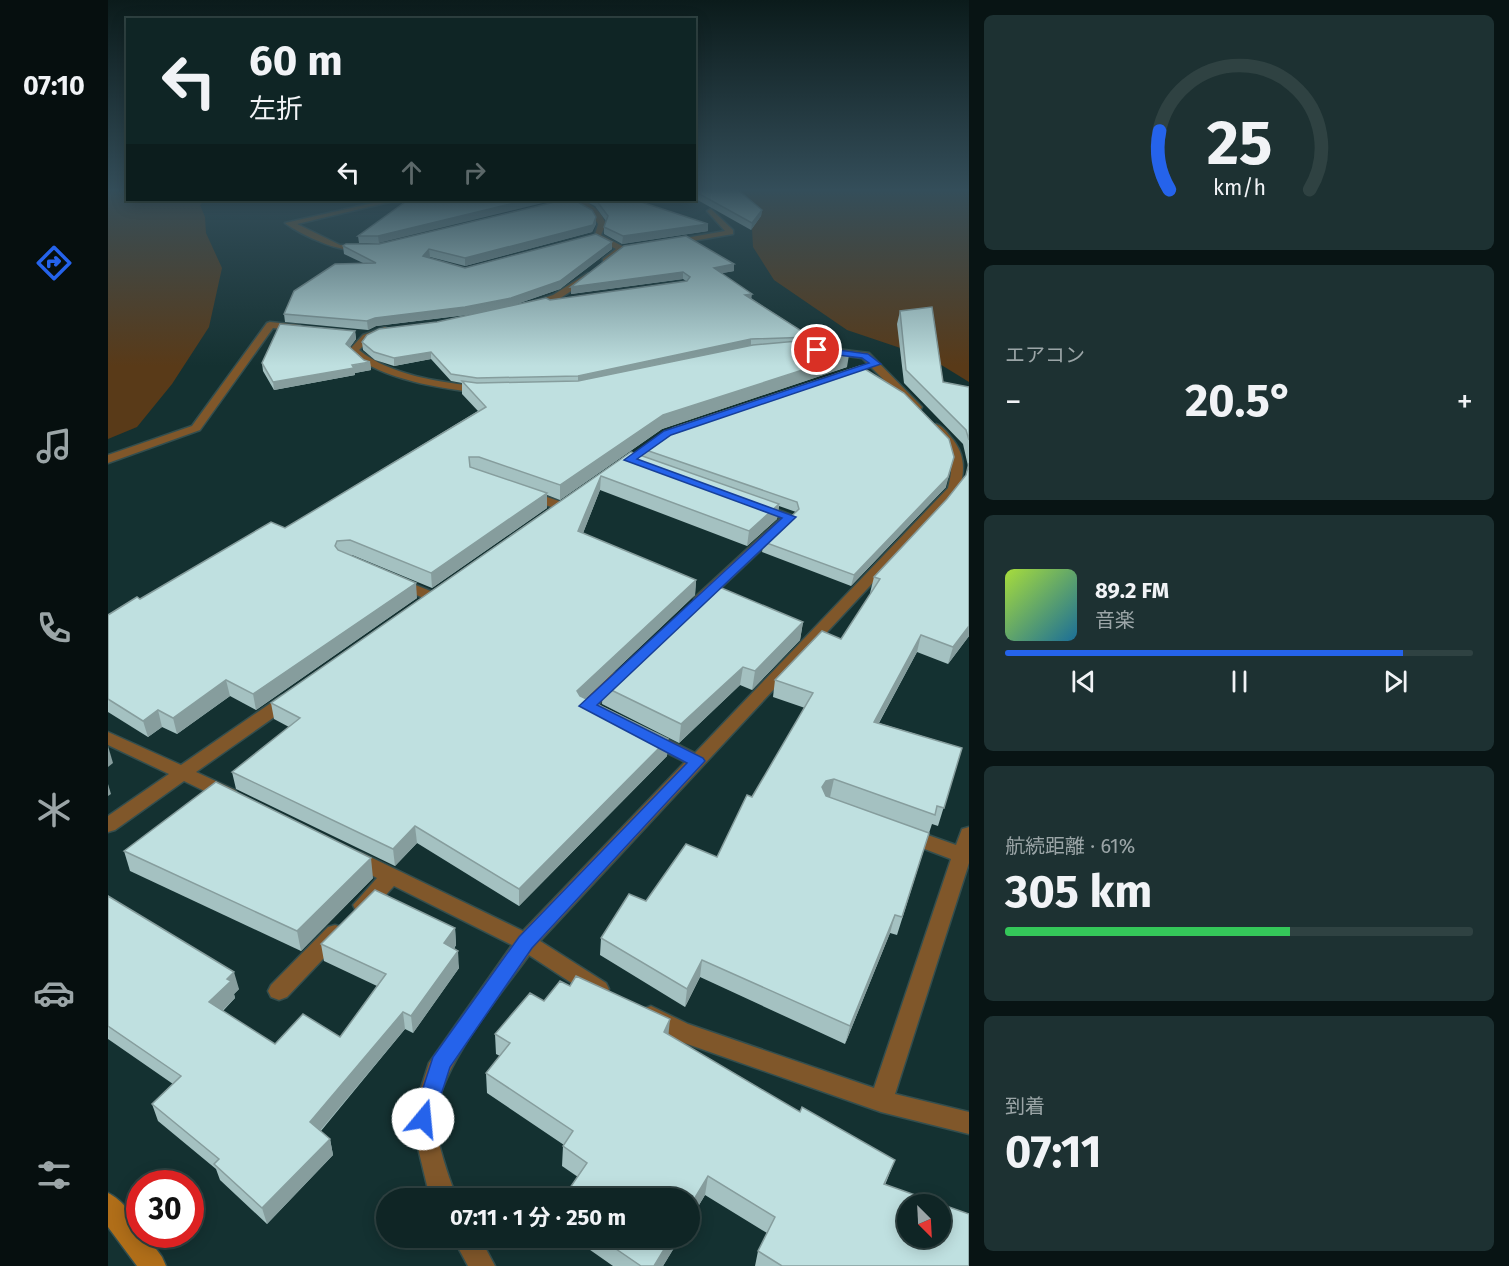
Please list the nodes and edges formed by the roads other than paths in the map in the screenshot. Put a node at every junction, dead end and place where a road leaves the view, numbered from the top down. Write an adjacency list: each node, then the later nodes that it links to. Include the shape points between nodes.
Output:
1 (626, 248): 3 (street, via 556,297)
2 (574, 300): 3 (street)
3 (538, 302): 4 (street)
4 (515, 309)
5 (396, 329): 8 (street)
6 (314, 330): 13 (street, via 270,325 196,428)
7 (347, 333): 8 (street)
8 (369, 335): 12 (street, via 354,351 370,364 440,385)
9 (817, 350): 10 (street, via 865,356)
10 (876, 364): 11 (street); 27 (street, via 955,446 960,467 954,489)
11 (855, 370)
12 (488, 390)
13 (108, 459)
14 (519, 492): 17 (street)
15 (579, 496): 17 (street)
16 (747, 502): 21 (street, via 790,517)
17 (562, 507): 18 (street)
18 (544, 520)
19 (390, 579): 20 (street)
20 (433, 597)
21 (688, 611)
22 (629, 666): 24 (street, via 587,706)
23 (299, 692): 28 (street)
24 (607, 716)
25 (637, 731): 27 (street)
26 (108, 738): 28 (street)
27 (698, 761): 36 (street)
28 (183, 773): 29 (street); 30 (street)
29 (246, 804)
30 (108, 825)
31 (896, 831): 34 (street)
32 (969, 834): 34 (street)
33 (339, 850): 35 (street)
34 (962, 855): 38 (street)
35 (391, 876): 36 (street); 37 (street)
36 (526, 942): 38 (street, via 623,1002 681,1032); 40 (street, via 441,1063 423,1119)
37 (279, 991)
38 (881, 1101): 39 (street)
39 (969, 1123)
40 (438, 1188)
41 (108, 1206): 43 (street)
42 (472, 1248): 44 (street)
43 (153, 1266)
44 (482, 1266)

